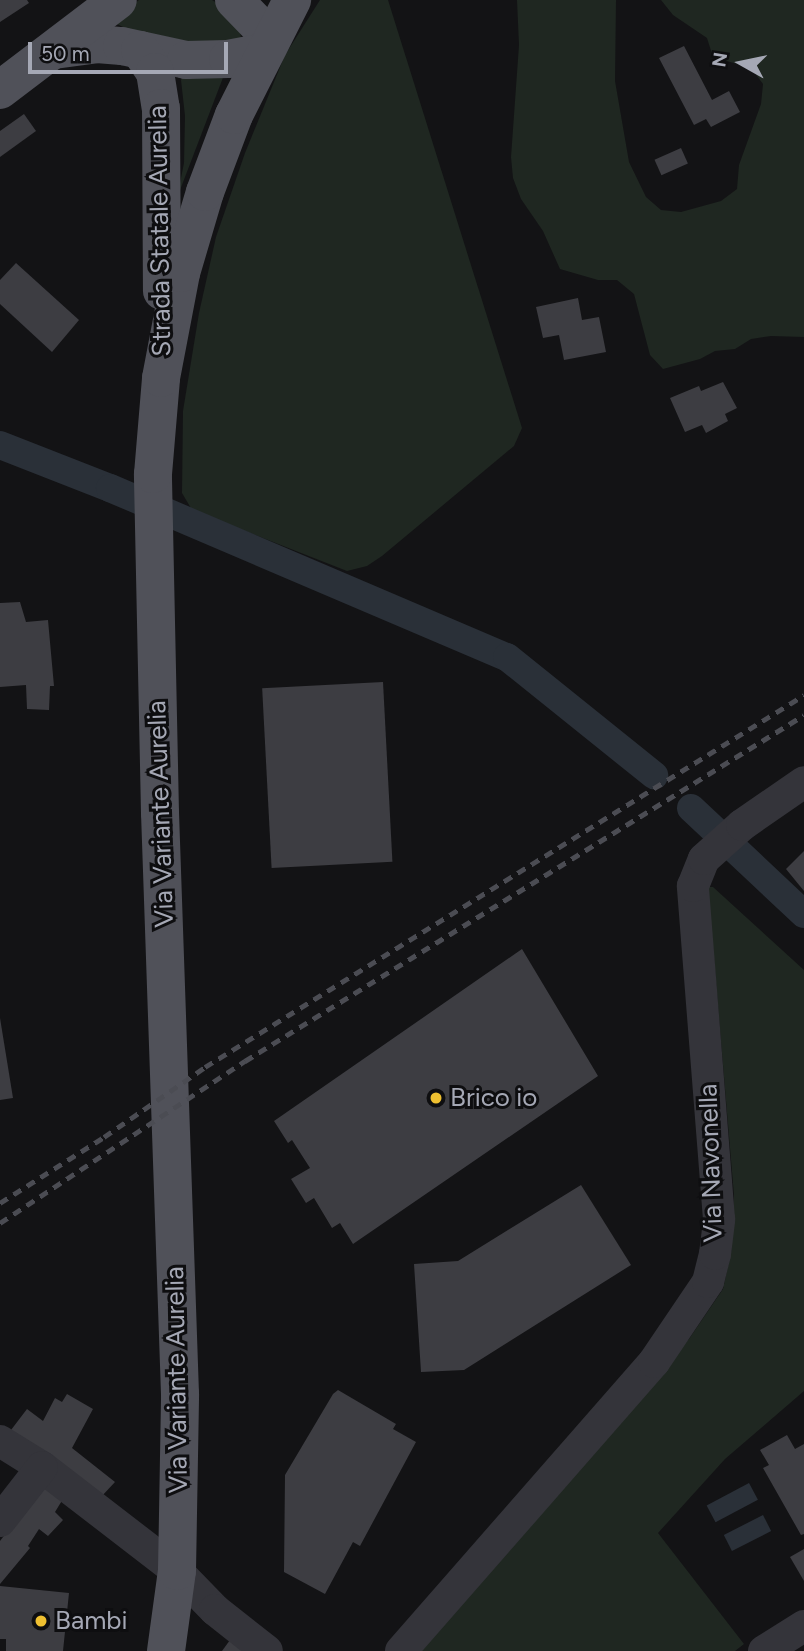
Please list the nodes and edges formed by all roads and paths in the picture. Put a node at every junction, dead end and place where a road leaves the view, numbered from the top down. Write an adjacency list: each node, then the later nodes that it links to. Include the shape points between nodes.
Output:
1 (118, 0): 5 (main road)
2 (234, 0): 4 (main road)
3 (292, 0): 4 (main road, Via Variante Aurelia)
4 (268, 45): 6 (main road, via 228,59 186,60); 8 (main road, Via Variante Aurelia, via 234,115 205,192 181,273)
5 (54, 50): 6 (main road, via 97,44); 7 (main road)
6 (140, 50): 8 (main road, Strada Statale Aurelia, via 155,72 161,108)
7 (0, 90)
8 (162, 374): 13 (main road, Via Variante Aurelia, via 153,474 180,1394)
9 (804, 782): 17 (street, Via Navonella, via 742,825 704,859 693,886 719,1219 708,1282 654,1362)
10 (0, 1441): 11 (street)
11 (42, 1467): 12 (street); 13 (street)
12 (0, 1521)
13 (177, 1571): 15 (main road, Via Variante Aurelia); 16 (street, via 215,1610)
14 (804, 1626): 18 (street)
15 (166, 1651)
16 (267, 1651)
17 (401, 1651)
18 (764, 1651)

